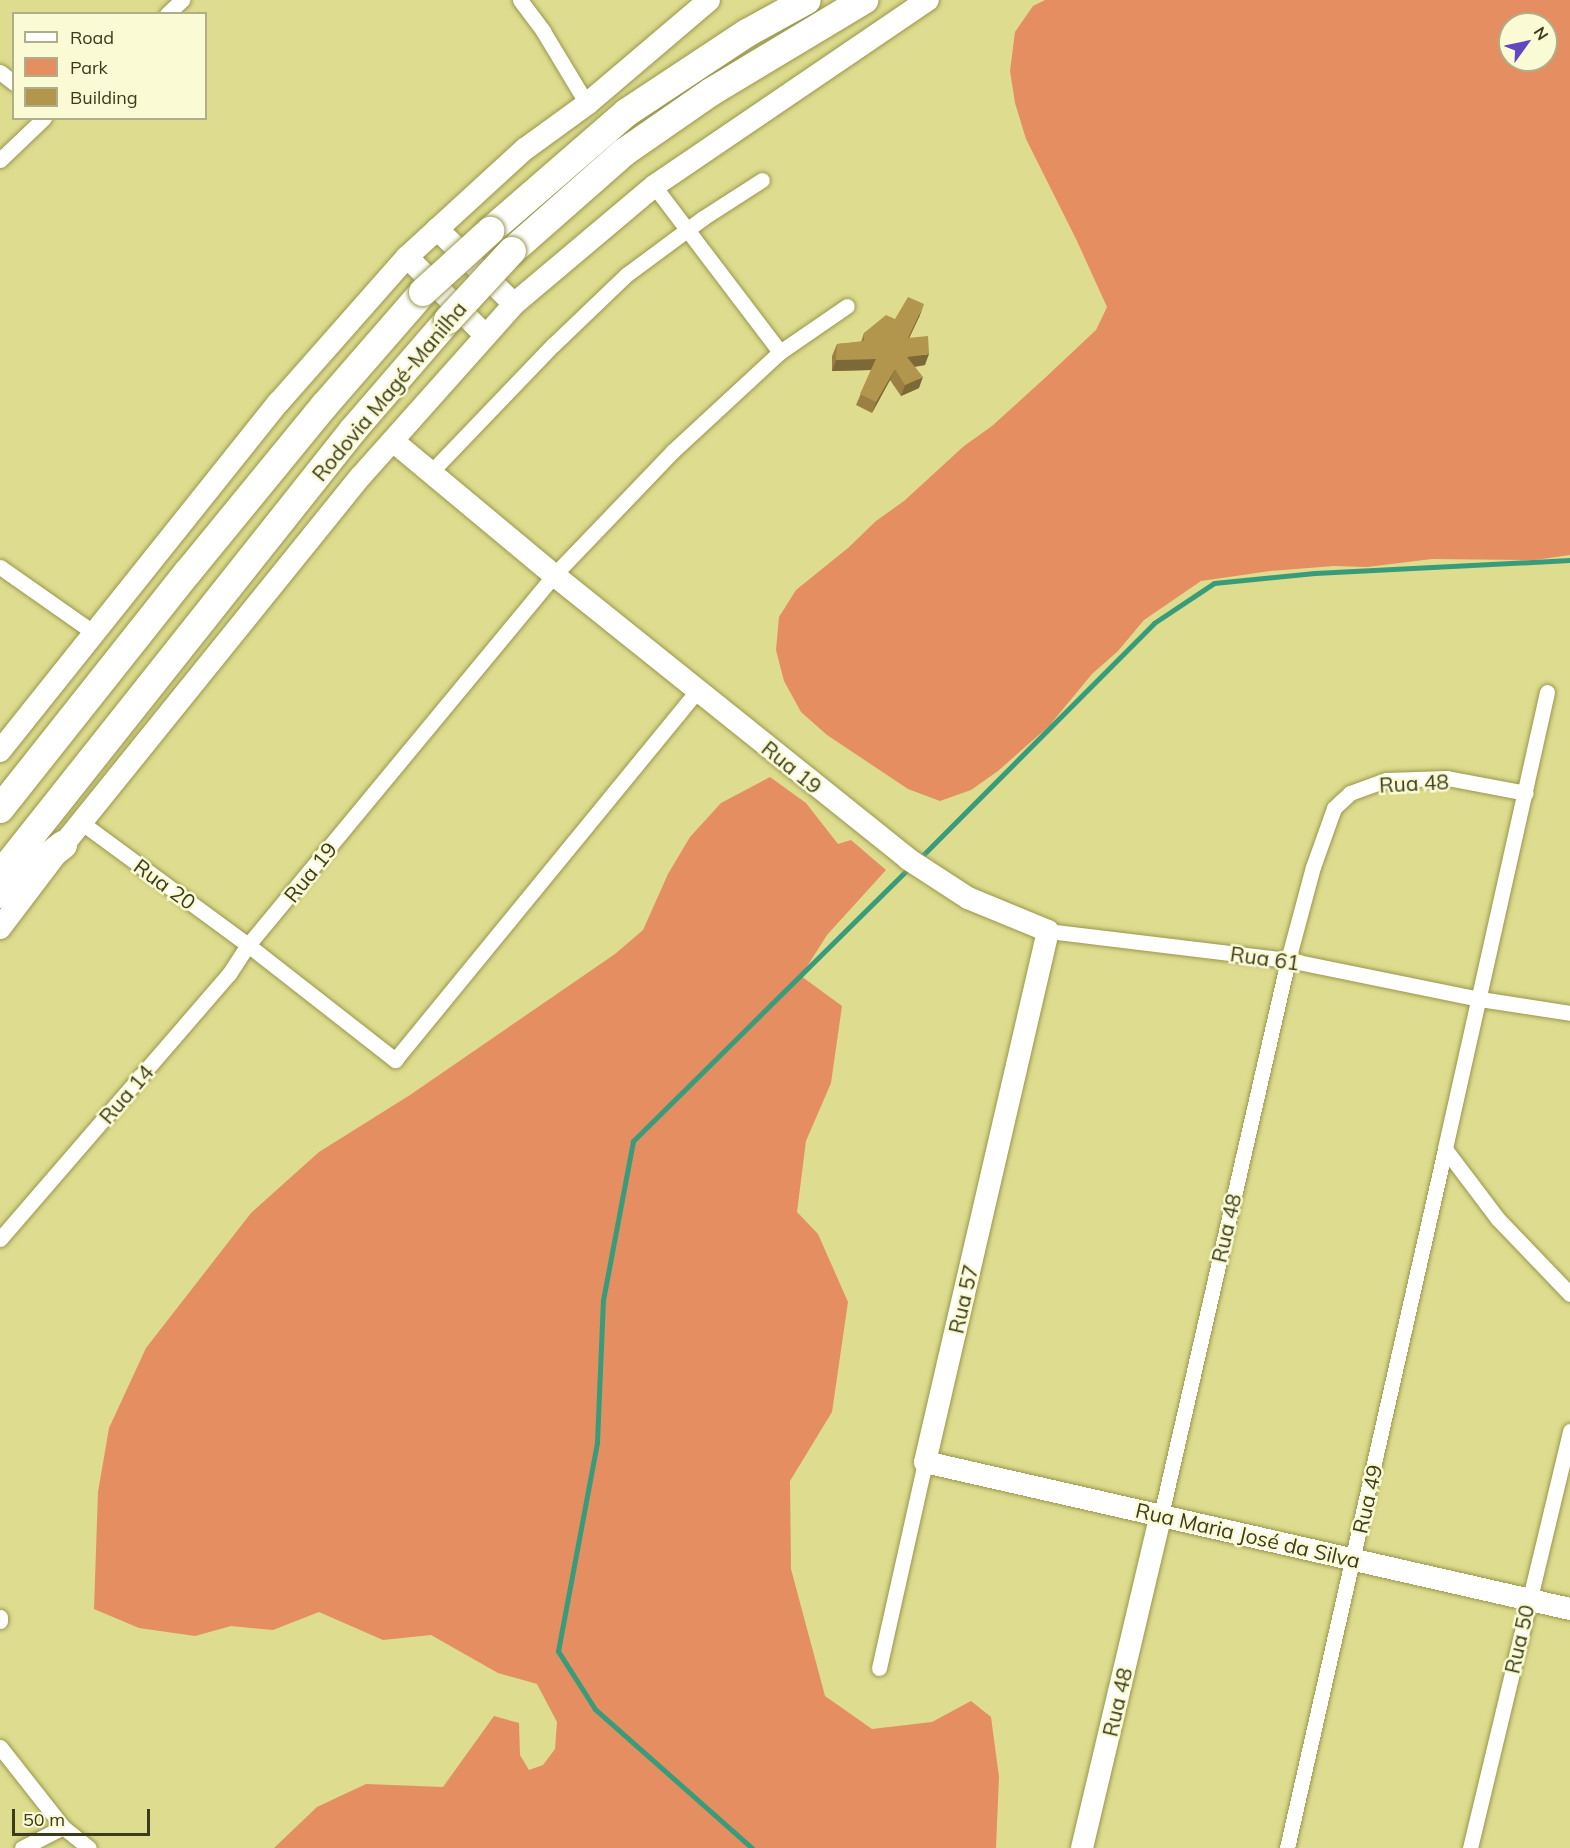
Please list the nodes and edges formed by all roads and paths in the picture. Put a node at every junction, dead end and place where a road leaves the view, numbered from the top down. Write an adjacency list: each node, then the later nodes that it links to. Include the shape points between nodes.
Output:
1 (182, 0): 7 (street)
2 (520, 0): 10 (street)
3 (709, 0): 10 (main road)
4 (807, 0): 31 (highway, Rodovia Magé-Manilha, bridge, via 747,33 627,113 423,292 188,572)
5 (864, 0): 34 (highway, Rodovia Magé-Manilha, bridge, via 711,92 623,153 512,251 347,437)
6 (928, 0): 14 (main road)
7 (169, 12)
8 (0, 72): 9 (street)
9 (12, 81)
10 (587, 104): 16 (main road, via 525,149)
11 (42, 120): 12 (street)
12 (0, 160)
13 (762, 180): 15 (street)
14 (654, 186): 15 (street); 18 (main road)
15 (688, 228): 21 (street); 23 (street, via 626,275)
16 (437, 229): 17 (main road); 18 (main road)
17 (407, 257): 20 (main road); 26 (main road, via 279,402)
18 (514, 304): 20 (main road)
19 (847, 306): 21 (street, Rua 19)
20 (485, 335): 22 (main road)
21 (780, 351): 25 (street, Rua 19, via 673,451)
22 (393, 441): 23 (main road, Rua 19); 32 (main road)
23 (430, 472): 25 (main road, Rua 19)
24 (0, 567): 26 (street)
25 (554, 575): 27 (main road, Rua 19); 38 (street, Rua 19)
26 (93, 632): 29 (main road)
27 (698, 690): 37 (main road, Rua 19, via 908,859 968,898); 38 (street, Rua 20, via 395,1060)
28 (1547, 692): 30 (street)
29 (0, 751)
30 (1527, 793): 39 (street, Rua 48, via 1447,778 1386,780 1350,793 1334,808 1313,867); 40 (street)
31 (0, 809)
32 (82, 823): 33 (main road); 38 (street, Rua 20)
33 (63, 845): 35 (highway); 36 (main road)
34 (0, 874)
35 (0, 894)
36 (0, 928)
37 (1048, 931): 39 (street, Rua 61); 46 (main road, Rua 57)
38 (248, 945): 43 (street, Rua 14, via 229,974)
39 (1288, 960): 40 (street, Rua 61); 47 (street, Rua 48)
40 (1480, 999): 41 (street, Rua 61); 42 (street)
41 (1570, 1013)
42 (1445, 1149): 44 (street, via 1498,1219); 48 (street, Rua 49)
43 (0, 1239)
44 (1570, 1294)
45 (1570, 1431): 49 (street, Rua 50)
46 (926, 1462): 47 (main road, Rua Maria José da Silva); 51 (street, Rua 57)
47 (1161, 1515): 48 (main road, Rua Maria José da Silva); 56 (main road, Rua 48)
48 (1354, 1559): 49 (main road, Rua Maria José da Silva); 57 (street, Rua 49)
49 (1529, 1599): 50 (main road, Rua Maria José da Silva); 58 (street, Rua 50)
50 (1570, 1609)
51 (879, 1668)
52 (0, 1747): 53 (street)
53 (63, 1827): 54 (street); 55 (street)
54 (22, 1848)
55 (89, 1848)
56 (1082, 1848)
57 (1287, 1848)
58 (1470, 1848)

